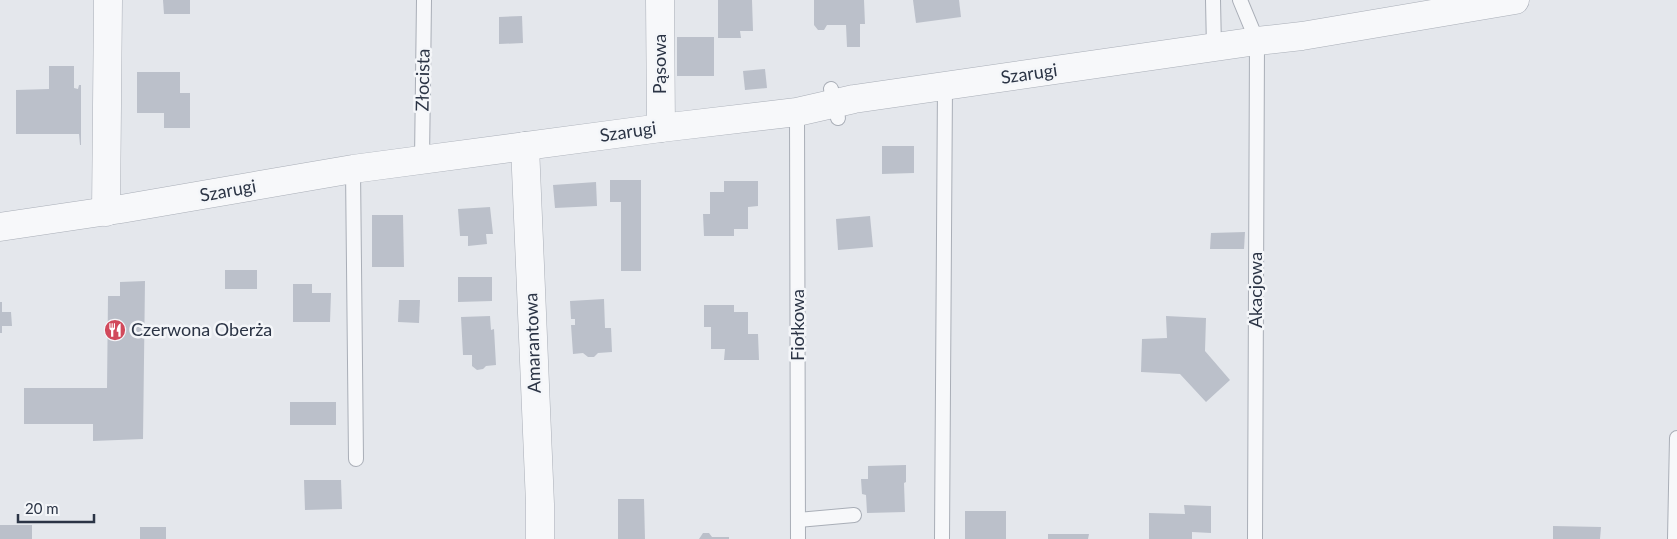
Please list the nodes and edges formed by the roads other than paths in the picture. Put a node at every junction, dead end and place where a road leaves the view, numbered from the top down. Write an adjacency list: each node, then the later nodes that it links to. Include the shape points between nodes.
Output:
1 (108, 0): 15 (street)
2 (424, 0): 13 (lane, Złocista)
3 (660, 0): 11 (street, Pąsowa)
4 (1213, 0): 8 (lane)
5 (1240, 0): 7 (lane)
6 (1515, 0): 7 (street, Szarugi)
7 (1257, 41): 8 (street, Szarugi); 24 (lane, Akacjowa)
8 (1214, 48): 9 (street, Szarugi)
9 (933, 92): 10 (street, Szarugi, via 834,103); 23 (lane)
10 (797, 112): 11 (street, Szarugi); 20 (lane, Fiołkowa)
11 (660, 128): 12 (street, Szarugi)
12 (525, 146): 13 (street, Szarugi); 21 (street, Amarantowa)
13 (422, 160): 14 (street, Szarugi)
14 (352, 169): 15 (street, Szarugi); 18 (lane)
15 (106, 212): 16 (street, Szarugi)
16 (0, 227)
17 (1677, 438): 25 (lane)
18 (356, 459)
19 (854, 515): 20 (lane)
20 (798, 520): 22 (lane, Fiołkowa)
21 (540, 539)
22 (798, 539)
23 (942, 539)
24 (1255, 539)
25 (1676, 539)

